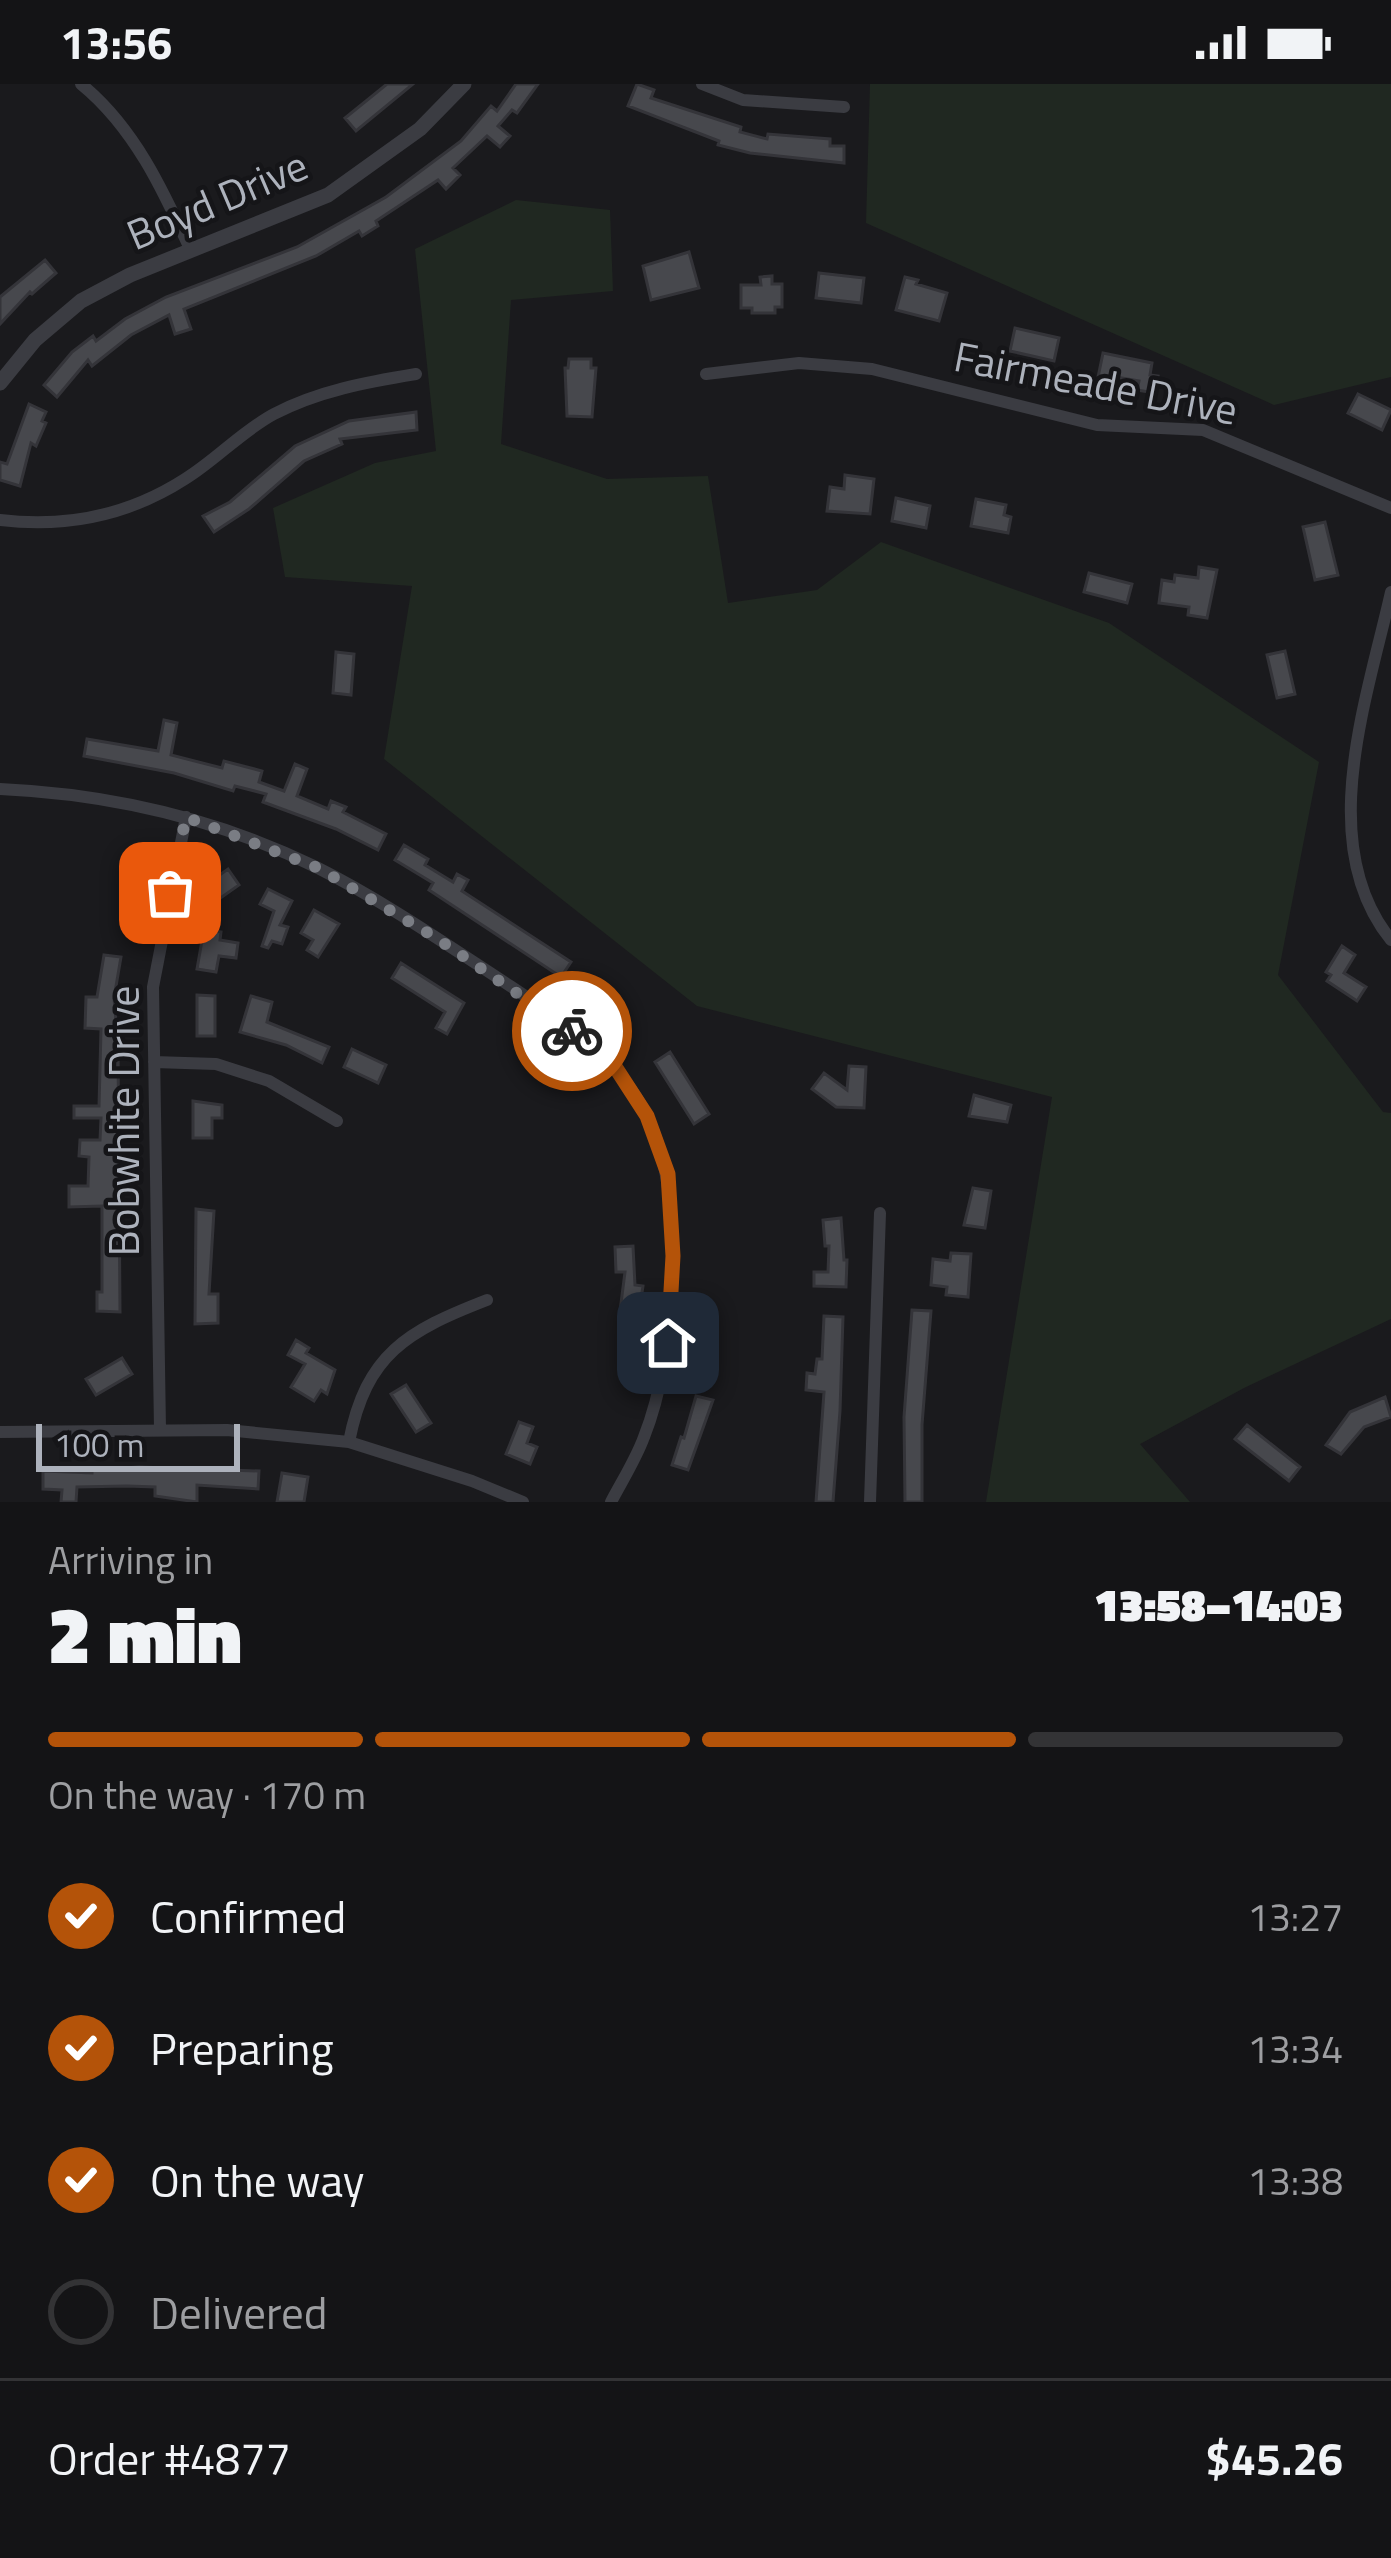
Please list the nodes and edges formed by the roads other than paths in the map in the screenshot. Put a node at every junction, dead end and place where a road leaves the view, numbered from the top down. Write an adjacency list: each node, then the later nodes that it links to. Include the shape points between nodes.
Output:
1 (81, 84): 5 (street, via 156,174)
2 (464, 84): 5 (street, Boyd Drive, via 420,129 328,196)
3 (702, 84): 4 (street, via 743,100)
4 (844, 107)
5 (191, 251): 8 (street, Boyd Drive, via 81,301)
6 (416, 374): 10 (street, via 322,393 272,415 136,505 38,525)
7 (706, 374): 9 (street, Fairmeade Drive, via 799,363 872,369 1097,425 1203,430)
8 (0, 382)
9 (1391, 508)
10 (0, 520)
11 (1391, 592): 14 (street, via 1361,726 1352,827 1362,894)
12 (0, 789): 13 (street)
13 (186, 817): 15 (street, Bobwhite Drive, via 156,968); 23 (street, via 318,868 453,949 612,1062 647,1116 668,1174 668,1343 645,1436)
14 (1391, 940)
15 (154, 1062): 16 (street, via 216,1064 268,1081); 19 (street, Bobwhite Drive)
16 (337, 1121)
17 (880, 1214): 24 (street)
18 (487, 1300): 21 (street, via 396,1345 358,1398)
19 (160, 1429): 20 (street); 21 (street)
20 (0, 1432)
21 (349, 1442): 22 (street)
22 (523, 1502)
23 (611, 1502)
24 (870, 1502)

